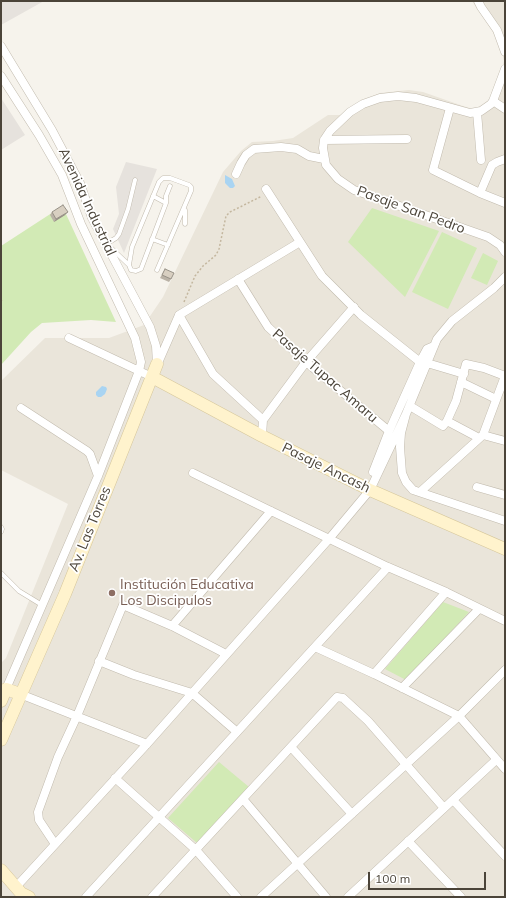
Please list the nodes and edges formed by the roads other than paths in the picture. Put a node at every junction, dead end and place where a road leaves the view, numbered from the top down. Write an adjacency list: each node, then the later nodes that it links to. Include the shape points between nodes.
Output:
1 (478, 1): 3 (street, via 497,30)
2 (1, 46): 27 (street, Avenida Industrial, via 52,130 80,183 92,218)
3 (505, 52)
4 (505, 69): 6 (street)
5 (1, 76): 40 (street, via 62,175 81,224 135,338 141,362)
6 (493, 101): 8 (street); 9 (street)
7 (450, 108): 9 (street, via 470,113); 11 (street, via 416,98 380,98 350,112); 19 (street, via 433,170)
8 (505, 109)
9 (477, 112): 14 (street)
10 (406, 139): 11 (street)
11 (324, 140): 13 (street)
12 (505, 158): 19 (street, via 492,166)
13 (324, 159): 15 (street, via 309,156 297,149 254,149 243,159); 29 (street, Pasaje San Pedro, via 333,174 354,190 488,237)
14 (481, 160)
15 (236, 174)
16 (135, 180): 27 (lane, via 119,234)
17 (170, 186): 21 (lane)
18 (268, 191): 26 (street)
19 (480, 193): 22 (street)
20 (153, 196): 21 (lane); 23 (lane, via 163,178 189,185 192,191); 30 (lane, via 132,247)
21 (166, 203): 25 (lane)
22 (505, 203)
23 (184, 208): 24 (lane); 28 (lane)
24 (185, 224)
25 (152, 239): 28 (lane); 30 (lane, via 141,269 133,271 129,269)
26 (300, 242): 33 (street); 34 (street, via 322,276)
27 (105, 243): 30 (lane); 39 (street, Avenida Industrial, via 150,327)
28 (168, 245): 31 (lane)
29 (505, 252)
30 (129, 265)
31 (157, 270)
32 (505, 277): 38 (street, via 452,321 434,346 427,349)
33 (238, 279): 35 (street); 37 (street, Pasaje Tupac Amaru, via 268,327)
34 (354, 308): 37 (street); 38 (street)
35 (178, 315): 39 (street); 47 (street, via 213,374)
36 (68, 338): 40 (street)
37 (306, 362): 47 (street); 49 (street, Pasaje Tupac Amaru)
38 (423, 362): 42 (street); 44 (street); 49 (street)
39 (158, 364): 41 (street, Av. Las Torres)
40 (139, 371): 41 (street); 54 (street, Av. Las Torres)
41 (152, 377): 50 (street, Pasaje Ancash); 80 (street, Av. Las Torres, via 64,594)
42 (463, 378): 43 (street); 43 (street, via 466,364 505,376); 48 (street)
43 (496, 399): 51 (street)
44 (410, 406): 46 (street); 48 (street, via 443,426)
45 (21, 408): 54 (street, via 87,451)
46 (406, 414): 56 (street); 57 (street, via 400,447 402,473 413,490)
47 (263, 420): 50 (street)
48 (447, 421): 51 (street)
49 (389, 431): 56 (street, via 372,475)
50 (262, 436): 56 (street, Pasaje Ancash)
51 (481, 436): 52 (street); 57 (street)
52 (505, 441)
53 (193, 473): 59 (street)
54 (98, 476): 68 (street, Av. Las Torres)
55 (477, 487): 58 (street)
56 (370, 490): 63 (street); 64 (street, Pasaje Ancash)
57 (420, 492): 60 (street)
58 (505, 494)
59 (271, 511): 63 (street); 71 (street)
60 (505, 521)
61 (1, 527): 62 (lane)
62 (1, 532)
63 (328, 539): 65 (street); 73 (street)
64 (505, 549)
65 (388, 567): 67 (street); 72 (street)
66 (1, 573): 68 (lane, via 19,590)
67 (446, 592): 69 (street); 75 (street)
68 (42, 605): 78 (street, Av. Las Torres)
69 (479, 609): 70 (street); 77 (street)
70 (505, 621)
71 (172, 626): 73 (street); 74 (street, via 123,605)
72 (315, 647): 75 (street); 84 (street)
73 (226, 654): 79 (street)
74 (99, 661): 79 (street); 82 (street)
75 (374, 674): 77 (street)
76 (504, 674): 83 (street)
77 (402, 688): 83 (street)
78 (6, 689): 80 (street); 81 (street, Av. Las Torres)
79 (192, 693): 84 (street); 86 (street)
80 (20, 694): 82 (street); 85 (street, Av. Las Torres)
81 (1, 701)
82 (77, 716): 86 (street); 98 (street, via 58,757 38,812 39,820)
83 (459, 716): 88 (street); 89 (street)
84 (237, 732): 96 (street)
85 (1, 740)
86 (147, 744): 91 (street)
87 (291, 747): 89 (street, via 337,697 340,697 368,721); 92 (street); 95 (street)
88 (496, 760): 90 (street); 93 (street)
89 (406, 765): 94 (street); 95 (street)
90 (505, 769)
91 (115, 778): 96 (street); 98 (street)
92 (243, 799): 99 (street); 101 (street)
93 (453, 800): 94 (street); 100 (street)
94 (444, 808): 97 (street)
95 (352, 814): 101 (street)
96 (158, 818): 99 (street); 105 (street)
97 (408, 841): 104 (street); 110 (street)
98 (54, 844): 103 (street)
99 (196, 850): 106 (street); 107 (street)
100 (505, 856)
101 (297, 864): 108 (street); 109 (street)
102 (1, 870): 103 (street)
103 (22, 894)
104 (459, 896)
105 (86, 897)
106 (152, 897)
107 (237, 897)
108 (261, 897)
109 (326, 897)
110 (348, 897)

